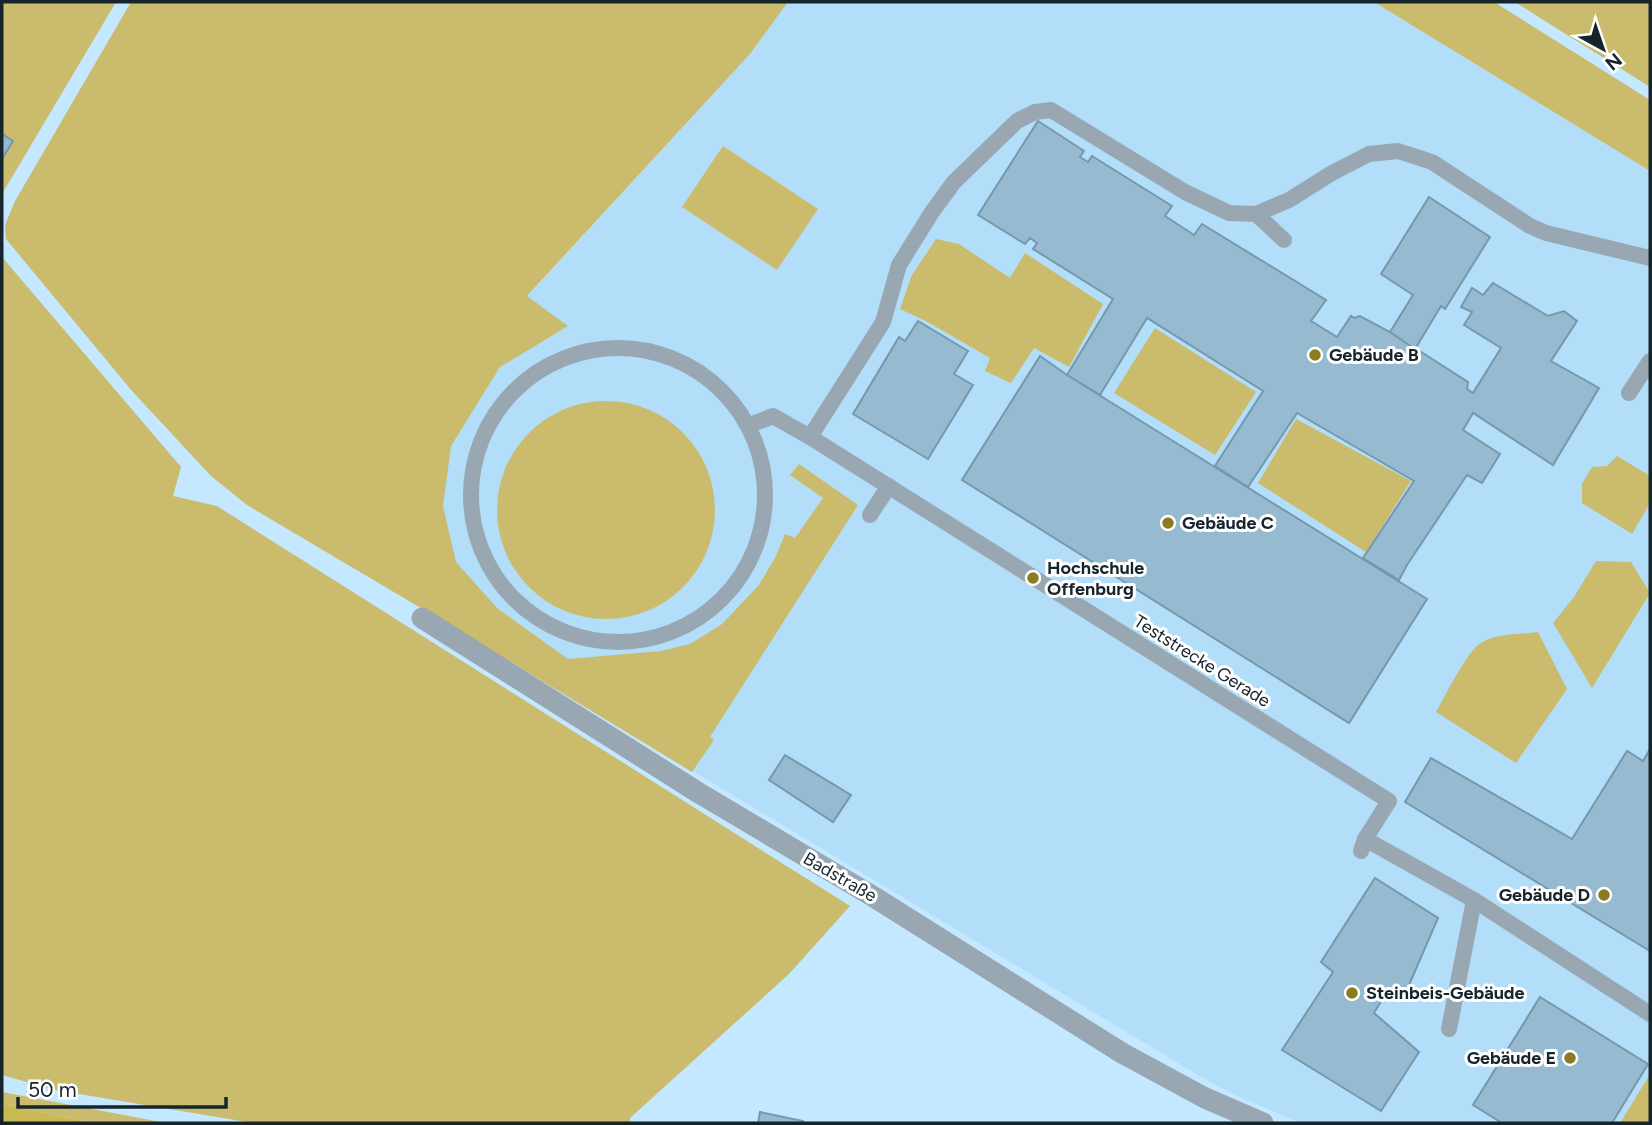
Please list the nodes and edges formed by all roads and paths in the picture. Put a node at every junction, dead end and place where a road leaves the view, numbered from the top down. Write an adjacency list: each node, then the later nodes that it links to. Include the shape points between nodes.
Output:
1 (1256, 215): 2 (lane); 3 (lane, via 1369,154 1398,150 1432,162 1546,233); 7 (lane, via 1229,213 1185,192 1051,110 1035,112 1017,121 983,153 932,212 899,265 883,322)
2 (1284, 240)
3 (1650, 258)
4 (1650, 361): 5 (lane)
5 (1629, 393)
6 (750, 425): 6 (lane, via 765,471 765,520 748,566 718,604 677,631 629,643 580,638 536,618 500,585 477,542 470,493 478,445 502,402 538,369 583,350 632,346 679,359 720,386); 7 (lane, Teststrecke Gerade, via 773,416)
7 (810, 437): 8 (lane, Teststrecke Gerade)
8 (889, 486): 9 (lane); 11 (lane, Teststrecke Gerade, via 1389,801 1363,845)
9 (870, 515)
10 (422, 618): 14 (street, Badstraße, via 1122,1053)
11 (1474, 900): 12 (lane); 13 (lane)
12 (1650, 1014)
13 (1449, 1029)
14 (1263, 1123)

